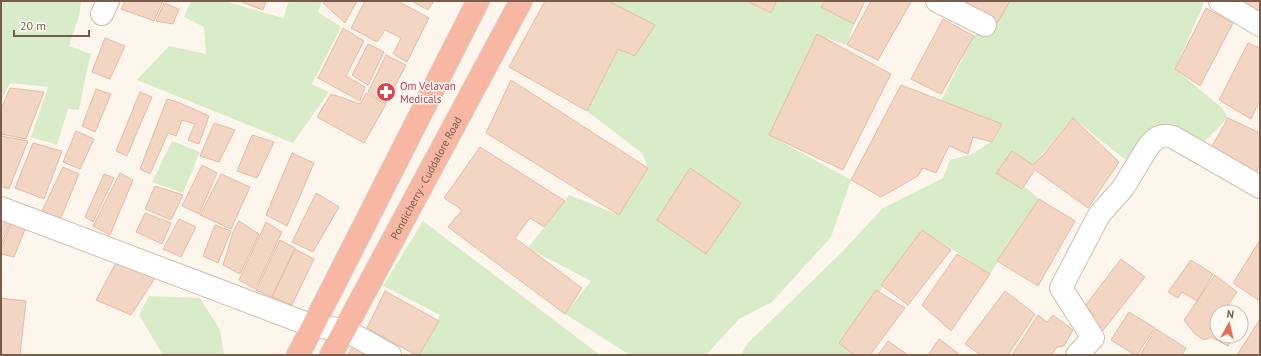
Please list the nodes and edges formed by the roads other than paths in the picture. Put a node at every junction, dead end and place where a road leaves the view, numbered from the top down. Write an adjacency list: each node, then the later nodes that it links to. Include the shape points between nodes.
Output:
1 (478, 1): 9 (highway)
2 (521, 1): 10 (highway, Pondicherry - Cuddalore Road)
3 (937, 1): 5 (street)
4 (1220, 1): 6 (street)
5 (985, 25)
6 (1260, 25)
7 (1260, 187): 14 (street, via 1173,137 1159,137 1153,141 1123,188 1099,216 1061,288 1092,338)
8 (1, 208): 9 (street)
9 (313, 326): 10 (street); 11 (highway)
10 (345, 330): 12 (highway, Pondicherry - Cuddalore Road); 13 (street)
11 (298, 355)
12 (331, 355)
13 (390, 355)
14 (1077, 355)

